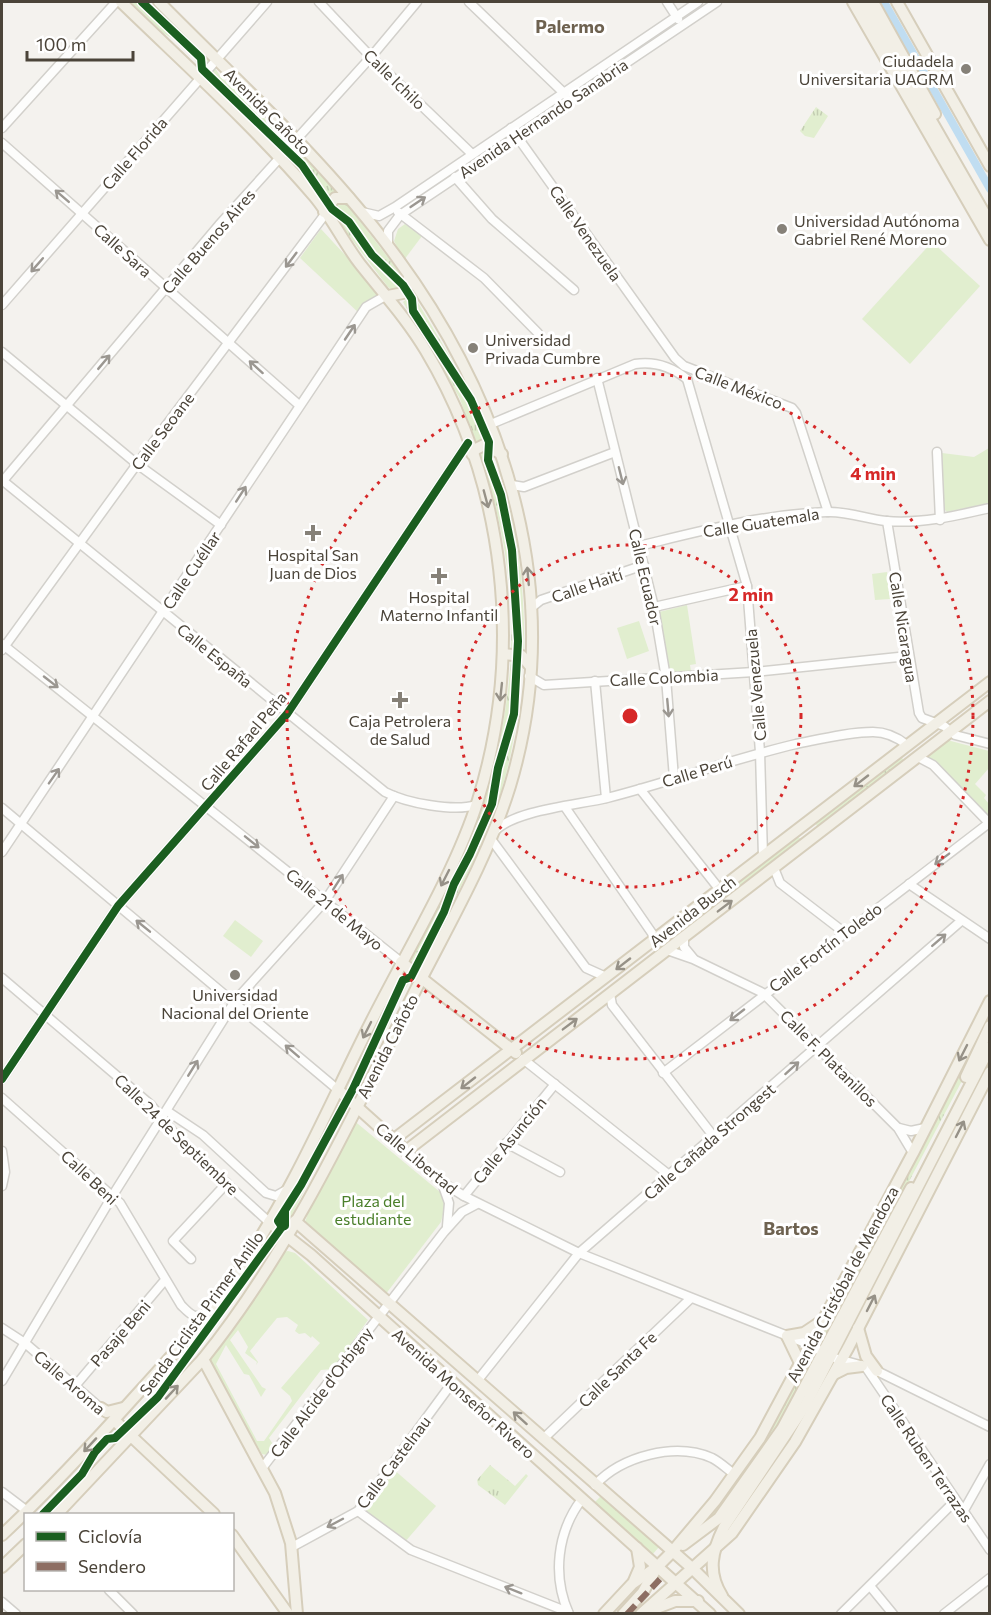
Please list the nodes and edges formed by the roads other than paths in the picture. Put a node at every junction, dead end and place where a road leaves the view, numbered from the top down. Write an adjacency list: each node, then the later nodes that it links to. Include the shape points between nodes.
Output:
1 (116, 2): 24 (street)
2 (121, 2): 19 (main road, Avenida Cañoto)
3 (159, 2): 18 (main road, Avenida Cañoto)
4 (267, 2): 18 (street, Calle Florida)
5 (319, 2): 17 (street, Calle Ichilo)
6 (417, 2): 17 (street, Calle Buenos Aires)
7 (470, 2): 20 (street)
8 (667, 2): 15 (street)
9 (698, 2): 15 (street, Avenida Hernando Sanabria)
10 (717, 2): 16 (street, Avenida Hernando Sanabria)
11 (853, 2): 41 (main road)
12 (863, 2): 40 (main road)
13 (873, 2): 36 (main road)
14 (897, 2): 32 (main road)
15 (677, 16): 16 (street); 20 (street, Avenida Hernando Sanabria)
16 (682, 24): 21 (street, Avenida Hernando Sanabria)
17 (371, 57): 26 (street, Calle Buenos Aires); 30 (street, Calle Ichilo)
18 (216, 60): 19 (street, Calle Florida); 26 (main road, Avenida Cañoto)
19 (200, 79): 31 (main road, Avenida Cañoto); 38 (street, Calle Florida)
20 (564, 93): 21 (street); 22 (street, Avenida Hernando Sanabria)
21 (570, 100): 22 (street, Avenida Hernando Sanabria)
22 (533, 119): 23 (street, Avenida Hernando Sanabria); 25 (street, Avenida Hernando Sanabria)
23 (512, 128): 25 (street, Calle Venezuela); 28 (street, Avenida Hernando Sanabria)
24 (2, 129)
25 (518, 136): 29 (street, Avenida Hernando Sanabria); 51 (street, Calle Venezuela)
26 (296, 140): 31 (street, Calle Buenos Aires); 34 (main road, Avenida Cañoto)
27 (2, 142): 38 (street, Calle Sara, one-way to 27)
28 (490, 142): 29 (street); 30 (street, Avenida Hernando Sanabria)
29 (495, 151): 33 (street, Avenida Hernando Sanabria)
30 (472, 154): 35 (street, Avenida Hernando Sanabria)
31 (278, 159): 39 (main road, Avenida Cañoto); 44 (street, Calle Buenos Aires)
32 (990, 166)
33 (456, 177): 35 (street, Avenida Hernando Sanabria, one-way to 33); 45 (street, via 492,219)
34 (349, 198): 37 (main road, Avenida Cañoto); 39 (main road, via 335,198)
35 (397, 211): 37 (street, Avenida Hernando Sanabria, via 379,216); 42 (street, via 388,231); 48 (street, via 484,278)
36 (990, 211)
37 (361, 212): 42 (main road, Avenida Cañoto)
38 (82, 213): 44 (street, Calle Sara); 47 (street, Calle Florida, one-way to 47)
39 (325, 213): 46 (main road, Avenida Cañoto); 49 (street, Calle Seoane, one-way to 49)
40 (990, 223)
41 (990, 240)
42 (388, 246): 43 (main road, Avenida Cañoto)
43 (409, 276): 46 (main road, via 403,293); 55 (main road, Avenida Cañoto, via 459,356)
44 (166, 289): 49 (street, Calle Sara); 54 (street, Calle Buenos Aires, one-way to 44)
45 (573, 290)
46 (387, 296): 53 (street, Calle Cuéllar, one-way to 46, via 366,307); 56 (main road, Avenida Cañoto, via 439,374)
47 (2, 305)
48 (538, 333)
49 (228, 343): 53 (street, Calle Sara, one-way to 49); 61 (street, Calle Seoane)
50 (2, 352): 54 (street)
51 (684, 373): 52 (street, Calle México, via 647,362); 65 (street, Calle México, via 696,371 792,408); 68 (street, Calle Venezuela)
52 (597, 378): 55 (street, Calle México); 57 (street, Calle Ecuador)
53 (299, 405): 69 (street, Calle Cuéllar, one-way to 53)
54 (66, 407): 61 (street); 62 (street, Calle Buenos Aires)
55 (491, 424): 60 (main road, Avenida Cañoto)
56 (468, 443): 59 (main road, Avenida Cañoto); 86 (street, Calle Rafael Peña)
57 (615, 452): 63 (street, via 524,487); 71 (street, Calle Ecuador, one-way to 71)
58 (937, 452): 66 (street)
59 (472, 454): 60 (main road, via 484,445); 78 (main road, Avenida Cañoto, one-way to 78, via 497,548)
60 (502, 454): 63 (main road, Avenida Cañoto)
61 (137, 464): 69 (street); 70 (street, Calle Seoane)
62 (2, 481): 70 (street, Calle España)
63 (512, 485): 75 (main road, Avenida Cañoto, one-way to 63, via 525,546)
64 (990, 508): 66 (street, Calle Guatemala)
65 (828, 512): 67 (street, Calle Guatemala); 68 (street, Calle Guatemala)
66 (940, 520): 67 (street, Calle Guatemala)
67 (887, 521): 79 (street, Calle Nicaragua)
68 (729, 524): 71 (street, Calle Guatemala); 73 (street, Calle Venezuela)
69 (221, 525): 76 (street, Calle Cuéllar)
70 (79, 544): 76 (street, Calle España); 77 (street, Calle Seoane)
71 (639, 546): 72 (street, Calle Ecuador)
72 (644, 565): 74 (street, Calle Ecuador); 75 (street, Calle Haití, via 541,600)
73 (747, 586): 74 (street); 81 (street, Calle Venezuela)
74 (654, 607): 82 (street, Calle Ecuador)
75 (531, 608): 80 (main road, Avenida Cañoto)
76 (163, 613): 86 (street, Calle España); 87 (street, Calle Cuéllar)
77 (2, 646): 87 (street, Calle 21 de Mayo, one-way to 87)
78 (504, 654): 80 (main road, via 522,656); 99 (main road, Avenida Cañoto, one-way to 99, via 495,730)
79 (908, 656): 81 (street, Calle Colombia); 88 (street, Calle Nicaragua, via 919,713)
80 (530, 671): 83 (street, Calle Colombia, via 544,685); 100 (main road, Avenida Cañoto, via 519,747)
81 (754, 672): 82 (street, Calle Colombia); 92 (street, Calle Venezuela)
82 (666, 678): 83 (street, Calle Colombia); 94 (street, Calle Ecuador, one-way to 94)
83 (595, 681): 97 (street)
84 (990, 682): 88 (main road, Avenida Busch)
85 (990, 701): 89 (main road, Avenida Busch)
86 (287, 714): 96 (street, Calle España); 98 (street, Calle Rafael Peña)
87 (95, 717): 98 (street, Calle 21 de Mayo); 105 (street, Calle Cuéllar, one-way to 87)
88 (936, 723): 89 (street, Calle Nicaragua); 91 (main road, Avenida Busch)
89 (951, 731): 90 (street); 93 (main road, Avenida Busch)
90 (990, 744)
91 (907, 745): 92 (street, Calle Perú, via 888,734 865,732); 93 (main road, via 909,754); 104 (main road, Avenida Busch, one-way to 104)
92 (760, 753): 94 (street, Calle Perú); 112 (street, Calle Venezuela)
93 (918, 757): 106 (street, via 929,761); 108 (main road, Avenida Busch)
94 (674, 778): 95 (street, Calle Perú)
95 (640, 789): 97 (street, Calle Perú); 115 (street)
96 (394, 796): 99 (street, Calle España, via 459,809); 116 (street, one-way to 96)
97 (606, 798): 101 (street, Calle Perú)
98 (206, 805): 116 (street, Calle 21 de Mayo, one-way to 116); 117 (street, Calle Rafael Peña)
99 (476, 805): 130 (main road, Avenida Cañoto, one-way to 130, via 457,854)
100 (503, 807): 103 (street, via 509,815); 109 (main road, Avenida Cañoto)
101 (565, 807): 103 (street, Calle Perú); 124 (street)
102 (2, 808): 105 (street, Calle Libertad)
103 (522, 818): 109 (street, Calle Perú, via 504,824)
104 (813, 818): 107 (main road, Avenida Busch); 108 (main road, via 815,829)
105 (21, 824): 111 (street, Calle Cuéllar); 117 (street, Calle Libertad)
106 (989, 824): 114 (street, Calle Fortín Toledo, one-way to 114)
107 (798, 829): 110 (main road, via 806,832); 112 (main road, Avenida Busch)
108 (822, 831): 110 (main road, Avenida Busch)
109 (492, 836): 132 (main road, Avenida Cañoto); 133 (street, via 586,968)
110 (809, 841): 113 (main road, Avenida Busch)
111 (2, 852)
112 (764, 856): 115 (main road, Avenida Busch)
113 (774, 868): 121 (main road, Avenida Busch, one-way to 113); 122 (street, via 780,883)
114 (909, 884): 119 (street); 122 (street, Calle Fortín Toledo)
115 (720, 890): 118 (main road, Avenida Busch)
116 (325, 902): 130 (street, Calle 21 de Mayo); 136 (street)
117 (118, 906): 136 (street, Calle Libertad, one-way to 117); 138 (street, Calle Rafael Peña)
118 (688, 914): 120 (main road, Avenida Busch); 121 (main road, via 690,925)
119 (961, 921): 125 (street); 140 (street, Calle Cañada Strongest, one-way to 119)
120 (672, 927): 123 (main road, via 681,928); 124 (main road, Avenida Busch)
121 (697, 927): 123 (main road, Avenida Busch)
122 (845, 933): 134 (street, Calle Fortín Toledo)
123 (684, 937): 127 (main road, Avenida Busch); 128 (street, via 684,947)
124 (656, 939): 126 (main road, Avenida Busch); 127 (main road, via 658,947)
125 (989, 939)
126 (641, 950): 129 (main road, via 649,951); 133 (main road, Avenida Busch, one-way to 133)
127 (666, 951): 128 (street, Calle F. Platanillos); 129 (main road, Avenida Busch)
128 (693, 959): 134 (street, Calle F. Platanillos)
129 (652, 961): 135 (main road, Avenida Busch)
130 (401, 962): 132 (main road, Calle 21 de Mayo); 150 (main road, Avenida Cañoto, one-way to 150)
131 (2, 978): 138 (street, Calle 24 de Septiembre)
132 (421, 978): 142 (main road, Calle 21 de Mayo); 152 (main road, Avenida Cañoto)
133 (606, 978): 142 (main road, Avenida Busch)
134 (764, 993): 140 (street, Calle F. Platanillos); 147 (street, Calle Fortín Toledo, one-way to 147)
135 (610, 994): 144 (main road, Avenida Busch, one-way to 135); 147 (street, via 612,1005)
136 (235, 1001): 150 (street, Calle Libertad, one-way to 136); 153 (street, one-way to 136)
137 (990, 1001): 155 (main road, Avenida Cristóbal de Mendoza, one-way to 155)
138 (44, 1016): 148 (street, Calle Rafael Peña); 153 (street, Calle 24 de Septiembre)
139 (990, 1026): 196 (main road, Avenida Cristóbal de Mendoza)
140 (817, 1046): 154 (street, Calle F. Platanillos); 158 (street, Calle Cañada Strongest, one-way to 140)
141 (990, 1047): 196 (main road, Avenida Cristóbal de Mendoza)
142 (511, 1049): 143 (main road, Avenida Busch); 144 (main road, Calle 21 de Mayo)
143 (501, 1057): 145 (main road, via 510,1060); 157 (main road, Avenida Busch, one-way to 157)
144 (523, 1059): 145 (main road, Avenida Busch); 149 (street, Calle 21 de Mayo)
145 (511, 1069): 160 (main road, Avenida Busch)
146 (990, 1072): 192 (main road, Avenida Cristóbal de Mendoza, one-way to 146)
147 (663, 1073): 158 (street)
148 (2, 1078)
149 (555, 1084): 161 (street, Calle Asunción); 167 (street, Calle 21 de Mayo)
150 (337, 1089): 152 (main road, Calle Libertad); 171 (main road, Avenida Cañoto)
151 (3, 1103): 172 (street, Calle Beni)
152 (357, 1107): 159 (main road, Calle Libertad); 177 (main road, Avenida Cañoto)
153 (165, 1114): 156 (street, Calle 24 de Septiembre); 162 (street, Calle 24 de Septiembre); 172 (street)
154 (898, 1128): 155 (street); 165 (street, Calle F. Platanillos)
155 (925, 1128): 165 (main road, Avenida Cristóbal de Mendoza)
156 (196, 1131): 162 (street); 173 (street, Calle 24 de Septiembre)
157 (406, 1132): 159 (main road, Avenida Busch); 160 (main road)
158 (714, 1137): 167 (street, Calle Cañada Strongest)
159 (393, 1140): 164 (main road, Calle Libertad)
160 (416, 1141): 164 (main road, Avenida Busch)
161 (506, 1143): 166 (street); 174 (street, Calle Asunción)
162 (183, 1144): 169 (street, Calle 24 de Septiembre)
163 (2, 1151): 170 (street)
164 (406, 1151): 168 (street, Calle Libertad)
165 (913, 1153): 189 (main road, Avenida Cristóbal de Mendoza)
166 (560, 1172)
167 (669, 1175): 181 (street, Calle Cañada Strongest)
168 (440, 1181): 174 (street, Calle Libertad); 179 (street, Calle Asunción, via 449,1203)
169 (227, 1183): 176 (street, Calle 24 de Septiembre); 182 (street, via 173,1241)
170 (2, 1186)
171 (288, 1189): 173 (street); 178 (main road, Avenida Cañoto)
172 (113, 1195): 183 (street, Calle Beni); 194 (street)
173 (271, 1196): 176 (street, via 268,1205)
174 (464, 1196): 175 (street, Calle Libertad)
175 (477, 1204): 179 (street, Calle Asunción, via 462,1212); 181 (street, Calle Libertad)
176 (259, 1211): 178 (street, Calle 24 de Septiembre)
177 (295, 1221): 180 (main road, Avenida Cañoto); 185 (main road, Avenida Monseñor Rivero)
178 (270, 1222): 180 (main road, Avenida Monseñor Rivero); 186 (main road, Avenida Cañoto)
179 (444, 1232): 185 (street, Calle Asunción)
180 (286, 1236): 188 (main road, Avenida Monseñor Rivero); 197 (main road, Avenida Cañoto)
181 (579, 1253): 184 (street, Calle Libertad); 203 (street, Calle Cañada Strongest)
182 (191, 1259)
183 (165, 1280): 186 (street, Calle Beni, via 191,1315); 207 (street, Pasaje Beni)
184 (690, 1299): 193 (street, Calle Libertad); 214 (street, Calle Santa Fe)
185 (389, 1304): 187 (main road, Avenida Monseñor Rivero); 188 (street, Calle Asunción)
186 (207, 1313): 208 (main road, Avenida Cañoto)
187 (403, 1316): 191 (main road, via 395,1318); 203 (main road, Avenida Monseñor Rivero)
188 (379, 1317): 191 (main road, Avenida Monseñor Rivero); 217 (street, Calle Alcide d'Orbigny)
189 (822, 1321): 193 (main road, via 804,1333); 195 (main road, Avenida Cristóbal de Mendoza)
190 (2, 1328): 194 (street, Calle Aroma)
191 (392, 1328): 205 (main road, Avenida Monseñor Rivero)
192 (858, 1328): 196 (main road, Avenida Cristóbal de Mendoza); 200 (main road, via 866,1356)
193 (787, 1336): 195 (street, Calle Libertad); 198 (main road)
194 (25, 1343): 204 (street); 207 (street, Calle Aroma)
195 (808, 1344): 196 (street, Calle Libertad); 198 (main road, Avenida Cristóbal de Mendoza)
196 (834, 1354): 199 (street); 200 (street); 202 (main road, Avenida Cristóbal de Mendoza); 206 (main road, Avenida Cristóbal de Mendoza); 235 (main road, Avenida Cristóbal de Mendoza, via 797,1420)
197 (203, 1359): 210 (main road, Avenida Cañoto, one-way to 197); 217 (main road)
198 (799, 1361): 201 (main road, Avenida Cristóbal de Mendoza)
199 (863, 1366): 200 (street); 202 (main road, via 842,1369); 224 (street, Calle Ruben Terrazas)
200 (877, 1371): 212 (street)
201 (792, 1376): 206 (main road); 219 (main road, Avenida Cristóbal de Mendoza, via 770,1421)
202 (832, 1377): 235 (main road, Avenida Cristóbal de Mendoza, via 780,1465 732,1533)
203 (478, 1380): 214 (main road, Avenida Monseñor Rivero, one-way to 203)
204 (2, 1381)
205 (452, 1383): 220 (main road, Avenida Monseñor Rivero); 225 (street, Calle Castelnau)
206 (808, 1383): 238 (main road, Avenida Cristóbal de Mendoza, via 776,1437 719,1518)
207 (75, 1386): 209 (street, Calle Aroma)
208 (126, 1406): 209 (main road, via 116,1411); 211 (main road, Avenida Cañoto)
209 (100, 1408): 211 (street, Calle Aroma)
210 (147, 1419): 213 (main road, Avenida Cañoto); 215 (main road, via 145,1435)
211 (114, 1420): 213 (main road, Calle Aroma); 226 (main road, Avenida Cañoto, one-way to 226)
212 (990, 1427)
213 (133, 1436): 215 (main road, Calle Aroma); 228 (main road, Avenida Cañoto)
214 (543, 1439): 218 (main road, Avenida Monseñor Rivero)
215 (149, 1450): 229 (main road, Calle Aroma)
216 (990, 1464): 227 (street)
217 (264, 1467): 234 (main road)
218 (578, 1469): 220 (main road, via 578,1481); 221 (main road, Avenida Monseñor Rivero)
219 (734, 1474): 221 (street, via 705,1456 666,1452 628,1462); 238 (main road, Avenida Cristóbal de Mendoza)
220 (563, 1482): 223 (main road, Avenida Monseñor Rivero)
221 (595, 1485): 238 (main road, Avenida Monseñor Rivero)
222 (2, 1492): 226 (street)
223 (582, 1499): 236 (main road, Avenida Monseñor Rivero); 253 (street, via 567,1525 560,1549 559,1579)
224 (955, 1500): 227 (street, Calle Ruben Terrazas); 245 (street)
225 (358, 1510): 234 (street, Calle Castelnau, one-way to 234); 253 (street, one-way to 225, via 411,1550)
226 (27, 1511)
227 (963, 1512): 237 (street, Calle Ruben Terrazas)
228 (59, 1513)
229 (212, 1513)
230 (24, 1514): 231 (main road, Avenida Cañoto)
231 (2, 1535)
232 (234, 1538): 248 (main road)
233 (24, 1546): 240 (main road)
234 (292, 1547): 246 (main road)
235 (714, 1547): 241 (main road, Avenida Cristóbal de Mendoza); 249 (main road, via 712,1572)
236 (637, 1548): 239 (main road, Avenida Monseñor Rivero); 244 (main road, via 640,1567)
237 (990, 1550)
238 (672, 1552): 239 (main road, Avenida Cristóbal de Mendoza); 241 (main road, Avenida Monseñor Rivero)
239 (658, 1566): 243 (main road, Avenida Monseñor Rivero); 244 (main road, Avenida Cristóbal de Mendoza); 252 (main road, Avenida Cristóbal de Mendoza)
240 (2, 1567)
241 (693, 1569): 243 (main road, Avenida Cristóbal de Mendoza); 249 (main road, Avenida Monseñor Rivero)
242 (990, 1578): 265 (street)
243 (677, 1582): 250 (main road, Avenida Monseñor Rivero); 260 (main road, Avenida Cristóbal de Mendoza)
244 (632, 1584): 252 (main road); 258 (main road, Avenida Cristóbal de Mendoza)
245 (870, 1586): 263 (street); 264 (street)
246 (296, 1587): 248 (main road, via 289,1596); 257 (main road)
247 (110, 1591): 255 (street)
248 (277, 1595): 256 (main road)
249 (722, 1596): 262 (main road, Avenida Monseñor Rivero)
250 (698, 1601): 260 (main road, via 669,1602); 261 (main road, Avenida Monseñor Rivero)
251 (2, 1602): 254 (street)
252 (631, 1605): 259 (main road, Avenida Cristóbal de Mendoza)
253 (568, 1613)
254 (16, 1614)
255 (133, 1614)
256 (288, 1614)
257 (297, 1614)
258 (604, 1614)
259 (623, 1614)
260 (642, 1614)
261 (710, 1614)
262 (739, 1614)
263 (841, 1614)
264 (893, 1614)
265 (944, 1614)

